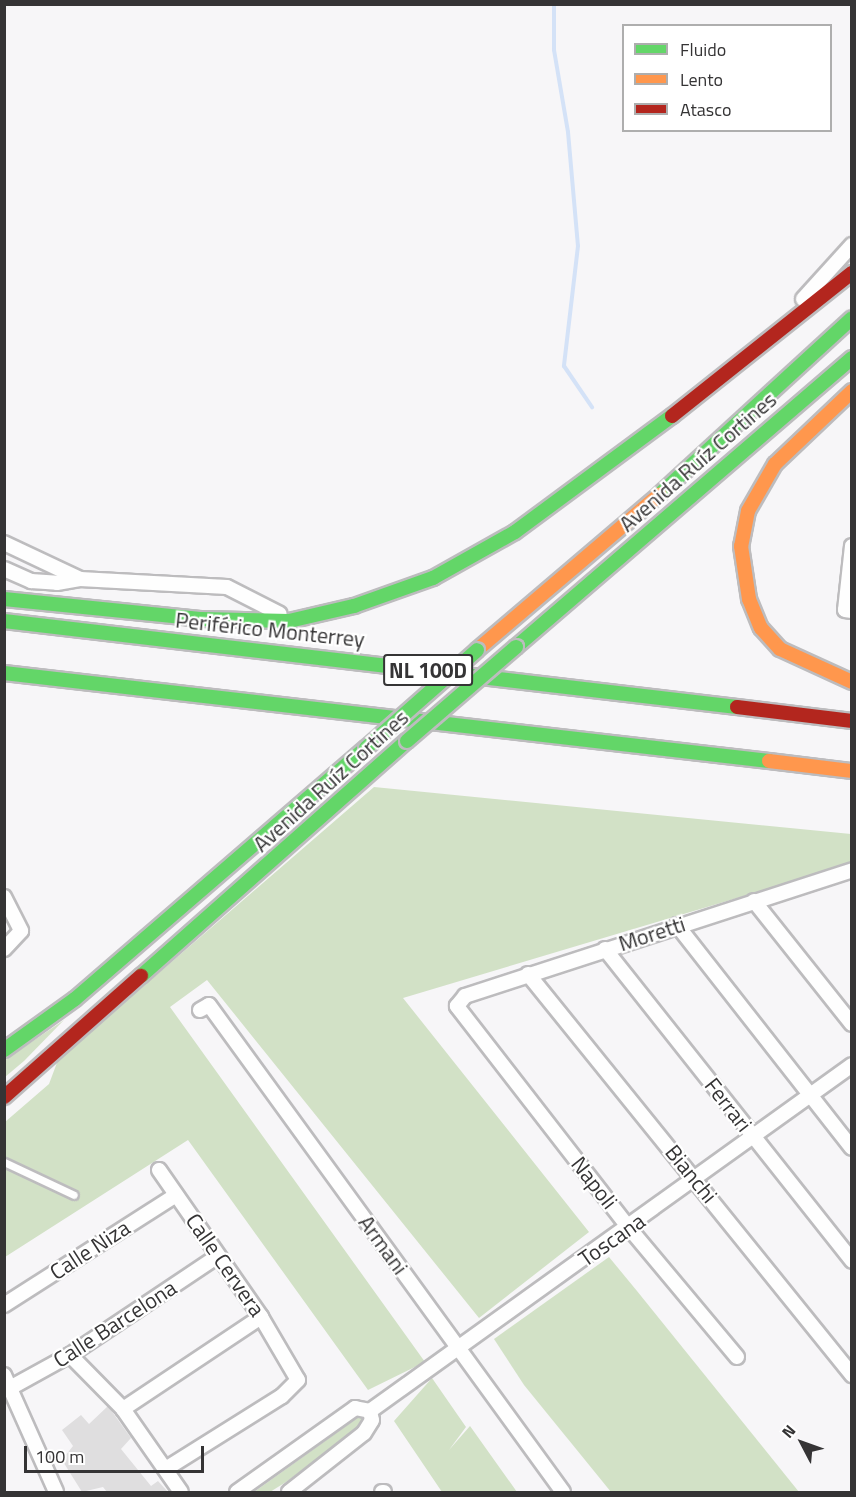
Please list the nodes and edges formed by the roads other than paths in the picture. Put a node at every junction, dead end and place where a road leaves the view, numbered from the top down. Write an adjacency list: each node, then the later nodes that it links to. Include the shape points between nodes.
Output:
1 (852, 245): 4 (street)
2 (852, 273): 4 (main road)
3 (852, 318): 29 (main road, Avenida Ruíz Cortines, bridge, via 720,443 75,999)
4 (773, 332): 7 (main road)
5 (852, 358): 31 (main road, Avenida Ruíz Cortines, bridge, via 407,741)
6 (852, 391): 16 (main road, via 776,464 760,485 748,511 741,546 749,599 761,628 780,649 813,668)
7 (672, 416): 11 (street, via 464,559 371,598 281,615 227,587); 12 (main road, via 515,532 433,578 354,606 289,621 201,619)
8 (4, 543): 11 (street)
9 (852, 546): 13 (street, via 845,610)
10 (5, 569): 11 (street, via 31,581)
11 (80, 579)
12 (4, 599)
13 (852, 611)
14 (4, 621): 17 (main road, Periférico Monterrey / NL 100D)
15 (4, 673): 18 (main road, NL 100D)
16 (852, 682)
17 (852, 721)
18 (852, 771)
19 (852, 870): 21 (street, Moretti)
20 (4, 897): 23 (street, via 15,912 21,931)
21 (754, 901): 22 (street, Moretti); 28 (street)
22 (677, 925): 24 (street, Moretti); 32 (street)
23 (4, 949)
24 (605, 949): 25 (street, Moretti); 33 (street, Ferrari)
25 (528, 974): 26 (street, Moretti, via 465,996); 37 (street, Bianchi)
26 (457, 1006): 40 (street, Napoli)
27 (200, 1010): 45 (street, Armani, via 209,1005)
28 (852, 1024)
29 (4, 1050)
30 (852, 1065): 32 (street, Toscana)
31 (4, 1097)
32 (809, 1097): 33 (street, Toscana); 34 (street)
33 (754, 1138): 37 (street, Toscana); 42 (street, Ferrari)
34 (852, 1148)
35 (4, 1162): 39 (lane)
36 (159, 1170): 38 (street, Calle Cervera)
37 (695, 1180): 40 (street, Toscana); 49 (street, Bianchi)
38 (176, 1195): 41 (street, Calle Cervera); 43 (street, Calle Niza)
39 (74, 1196)
40 (629, 1228): 45 (street, Toscana); 47 (street, Napoli)
41 (218, 1256): 44 (street, Calle Cervera); 46 (street, Calle Barcelona)
42 (852, 1261)
43 (4, 1305)
44 (261, 1317): 51 (street); 53 (street, Calle Cervera, via 298,1373 294,1387)
45 (458, 1349): 52 (street, Toscana); 58 (street, Armani)
46 (70, 1355): 50 (street, Calle Barcelona); 51 (street)
47 (737, 1357)
48 (4, 1375): 50 (street)
49 (852, 1375)
50 (10, 1388): 54 (street)
51 (123, 1409): 53 (street)
52 (370, 1411): 56 (street, via 355,1408); 57 (street, via 372,1420 364,1433)
53 (167, 1468): 55 (street)
54 (56, 1492)
55 (181, 1492)
56 (237, 1492)
57 (289, 1492)
58 (563, 1492)

